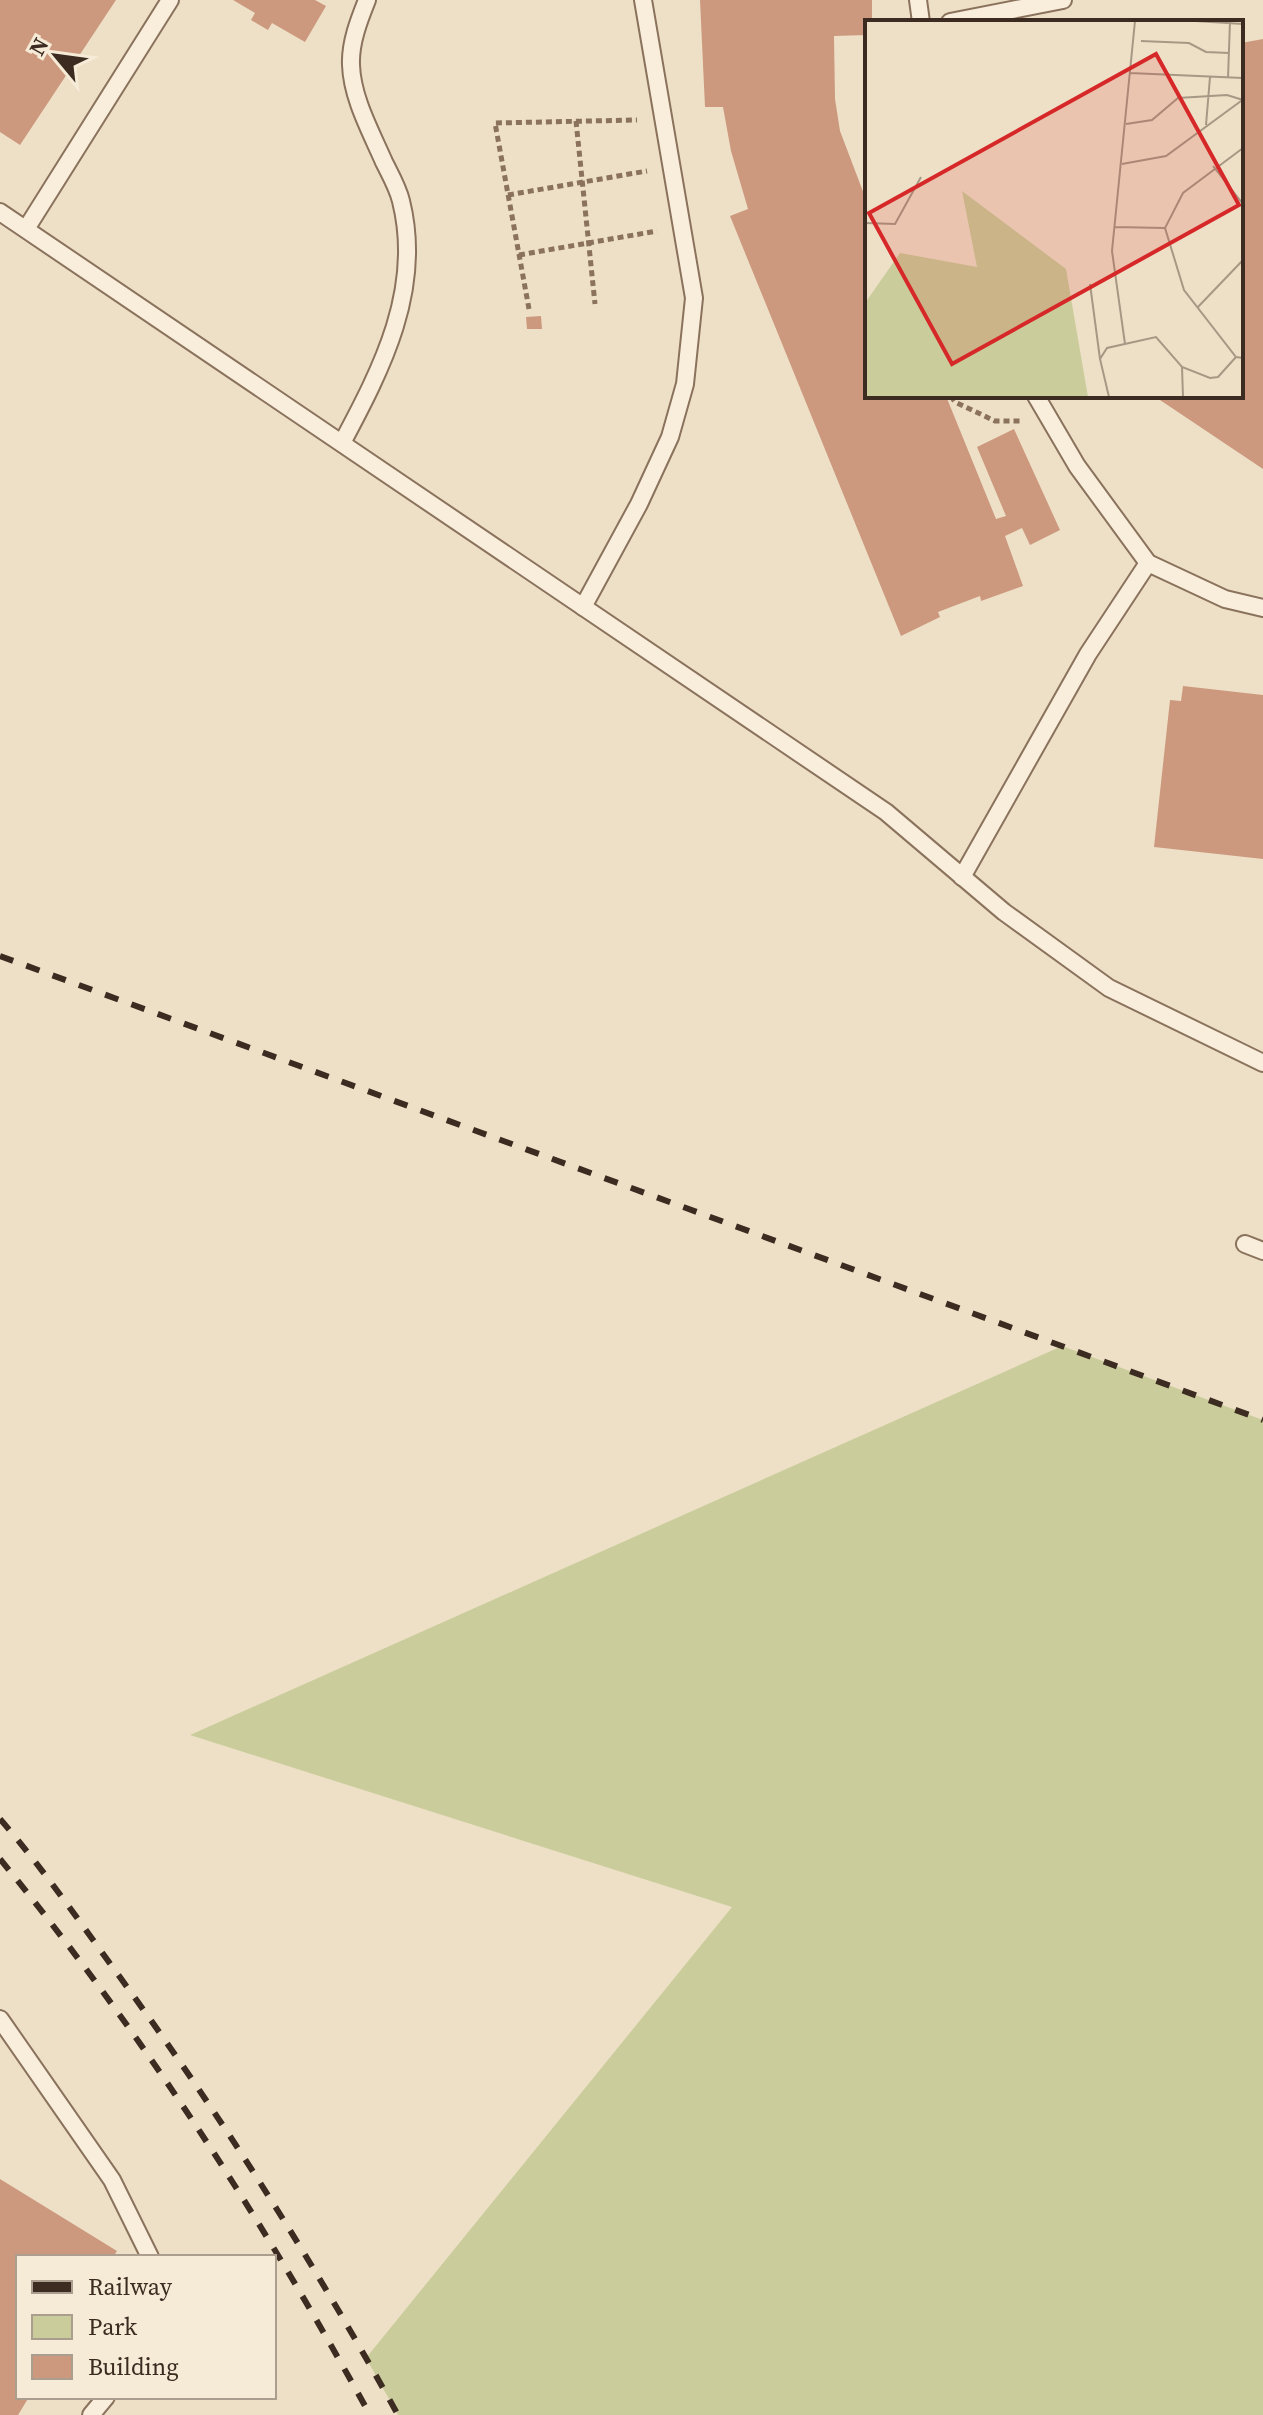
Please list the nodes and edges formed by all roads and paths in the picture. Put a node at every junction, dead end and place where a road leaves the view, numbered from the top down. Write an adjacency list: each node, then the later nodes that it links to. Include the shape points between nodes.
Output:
1 (170, 0): 15 (lane)
2 (367, 0): 23 (lane, via 353,44 352,72 365,118 401,199 407,257 391,345)
3 (643, 0): 8 (lane)
4 (918, 0): 6 (lane)
5 (1063, 0): 7 (lane)
6 (921, 20)
7 (960, 20)
8 (663, 119): 9 (path); 10 (lane)
9 (576, 121): 11 (path); 12 (path, via 495,123)
10 (671, 167): 11 (path); 14 (lane)
11 (582, 182): 12 (path); 16 (path)
12 (508, 195): 17 (path)
13 (0, 212): 15 (lane)
14 (681, 226): 16 (path); 25 (lane, via 694,298 685,384 670,437)
15 (26, 229): 23 (lane)
16 (588, 242): 17 (path); 18 (path)
17 (519, 255): 19 (path)
18 (595, 304)
19 (529, 309)
20 (952, 398): 22 (path, via 995,421)
21 (1037, 398): 22 (lane)
22 (1051, 421): 24 (lane)
23 (342, 443): 25 (lane)
24 (1148, 563): 26 (lane, via 1225,599); 27 (lane, via 1088,654)
25 (583, 607): 27 (lane, via 886,812)
26 (1263, 608)
27 (962, 877): 28 (lane, via 1109,988)
28 (1263, 1063)
29 (1245, 1244): 30 (lane)
30 (1263, 1251)
31 (0, 2019): 32 (lane, via 112,2180)
32 (149, 2255)
33 (104, 2399): 34 (lane)
34 (91, 2415)

